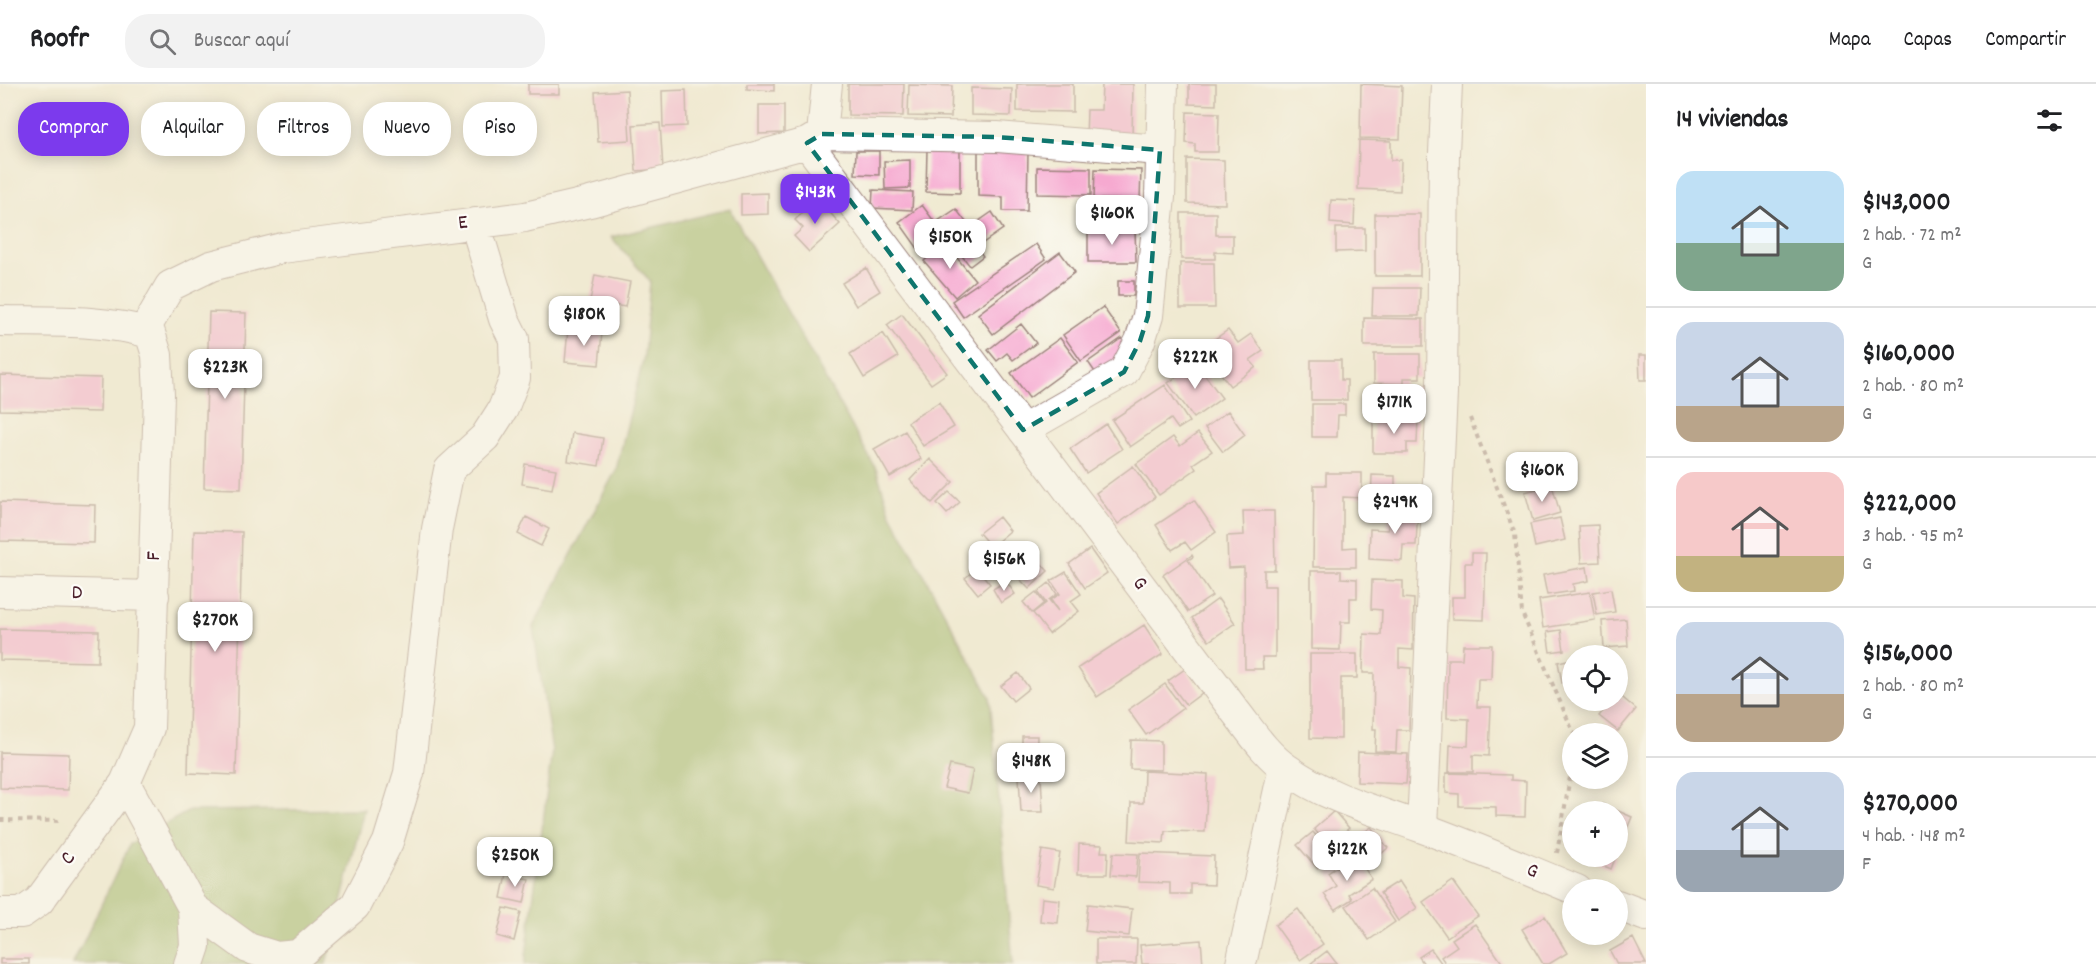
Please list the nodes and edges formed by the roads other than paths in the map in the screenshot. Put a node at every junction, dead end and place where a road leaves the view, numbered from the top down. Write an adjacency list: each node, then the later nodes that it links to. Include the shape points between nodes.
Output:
1 (827, 84): 4 (street)
2 (1164, 84): 5 (street)
3 (1447, 84): 14 (street, via 1442,393)
4 (814, 139): 5 (street, E, via 997,137); 6 (street, E, via 590,202 525,217); 9 (street, G)
5 (1161, 150): 9 (street, via 1148,316 1140,341 1124,372)
6 (475, 223): 8 (street, E, via 282,248 211,266 170,286); 16 (street, via 504,319 514,339 515,378 503,409 485,437 450,470 437,529 409,773 388,842 355,906 298,956 277,957 248,948)
7 (0, 321): 8 (street, via 89,323)
8 (144, 331): 11 (street, F, via 150,333 157,355 159,394)
9 (1023, 430): 12 (street, G, via 1235,711)
10 (0, 592): 11 (street, D)
11 (154, 596): 13 (street, F, via 149,728)
12 (1284, 767): 14 (street, G, via 1344,801); 21 (street)
13 (125, 783): 16 (street); 18 (street, C, via 39,901 22,914)
14 (1422, 827): 15 (street, G)
15 (1562, 884)
16 (193, 908): 20 (street, via 195,946)
17 (1628, 909): 19 (street)
18 (0, 913)
19 (1646, 916)
20 (189, 964)
21 (1241, 964)

